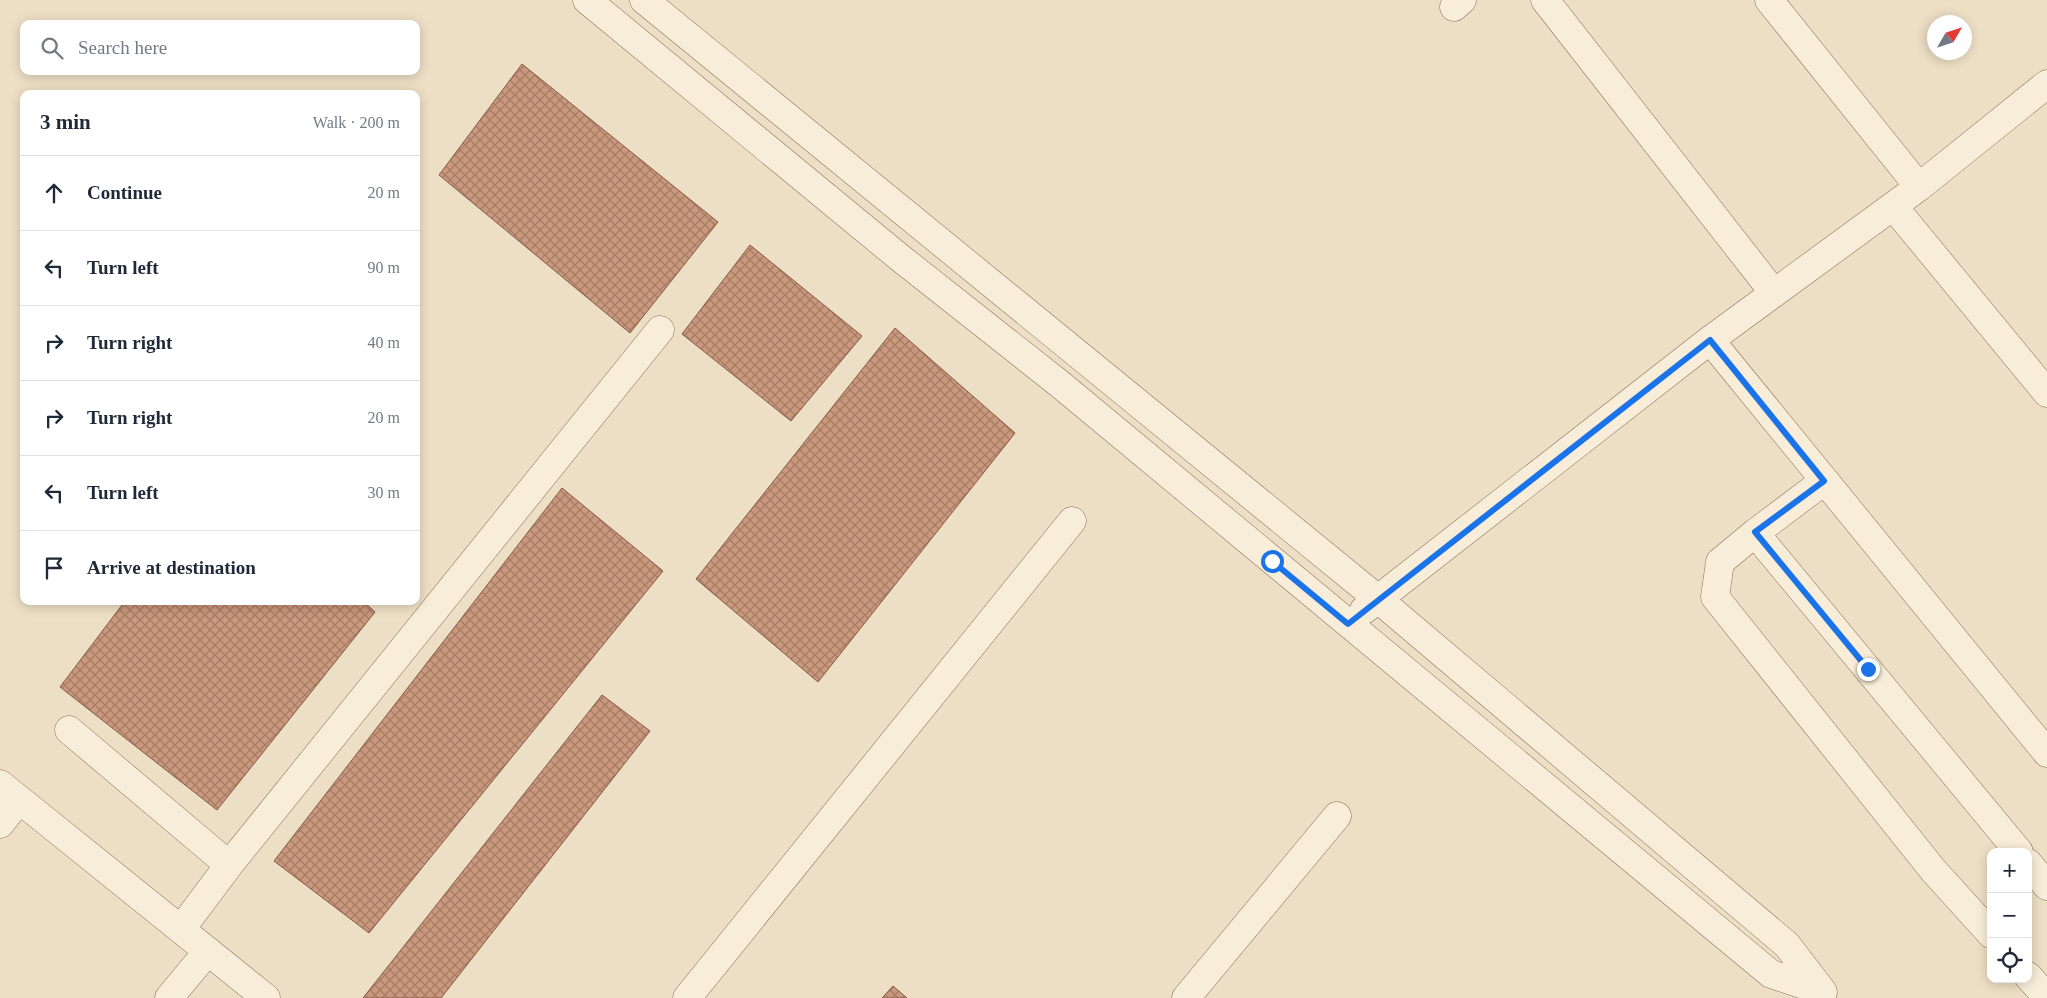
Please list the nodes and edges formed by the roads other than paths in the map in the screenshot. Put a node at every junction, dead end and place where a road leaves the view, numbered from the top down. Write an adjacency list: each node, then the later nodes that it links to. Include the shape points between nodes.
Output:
1 (587, 0): 12 (street, via 899,257)
2 (644, 0): 11 (street)
3 (1545, 0): 8 (street)
4 (1769, 0): 6 (street)
5 (2047, 84): 6 (street)
6 (1918, 188): 7 (street)
7 (1893, 206): 8 (street); 13 (street)
8 (1774, 293): 10 (street)
9 (660, 330): 25 (street)
10 (1710, 340): 14 (street); 17 (street)
11 (1084, 358): 12 (street); 17 (street)
12 (1061, 385): 18 (street)
13 (2047, 393)
14 (1824, 481): 16 (street); 20 (street)
15 (1072, 521): 36 (street)
16 (1755, 532): 24 (street); 29 (street, via 1720,562 1715,597 1933,870)
17 (1378, 599): 18 (street); 32 (street, via 1786,944)
18 (1348, 624): 32 (street, via 1771,974)
19 (69, 730): 25 (street)
20 (2047, 753)
21 (10, 792): 23 (street); 28 (street)
22 (1337, 816): 37 (street)
23 (0, 824)
24 (2016, 848)
25 (228, 865): 28 (street)
26 (2032, 868): 27 (street)
27 (2047, 886)
28 (181, 929): 30 (street)
29 (1987, 930)
30 (208, 951): 34 (street); 35 (street)
31 (2032, 980): 33 (street)
32 (1820, 995)
33 (2047, 997)
34 (169, 998)
35 (266, 998)
36 (687, 998)
37 (1186, 998)

